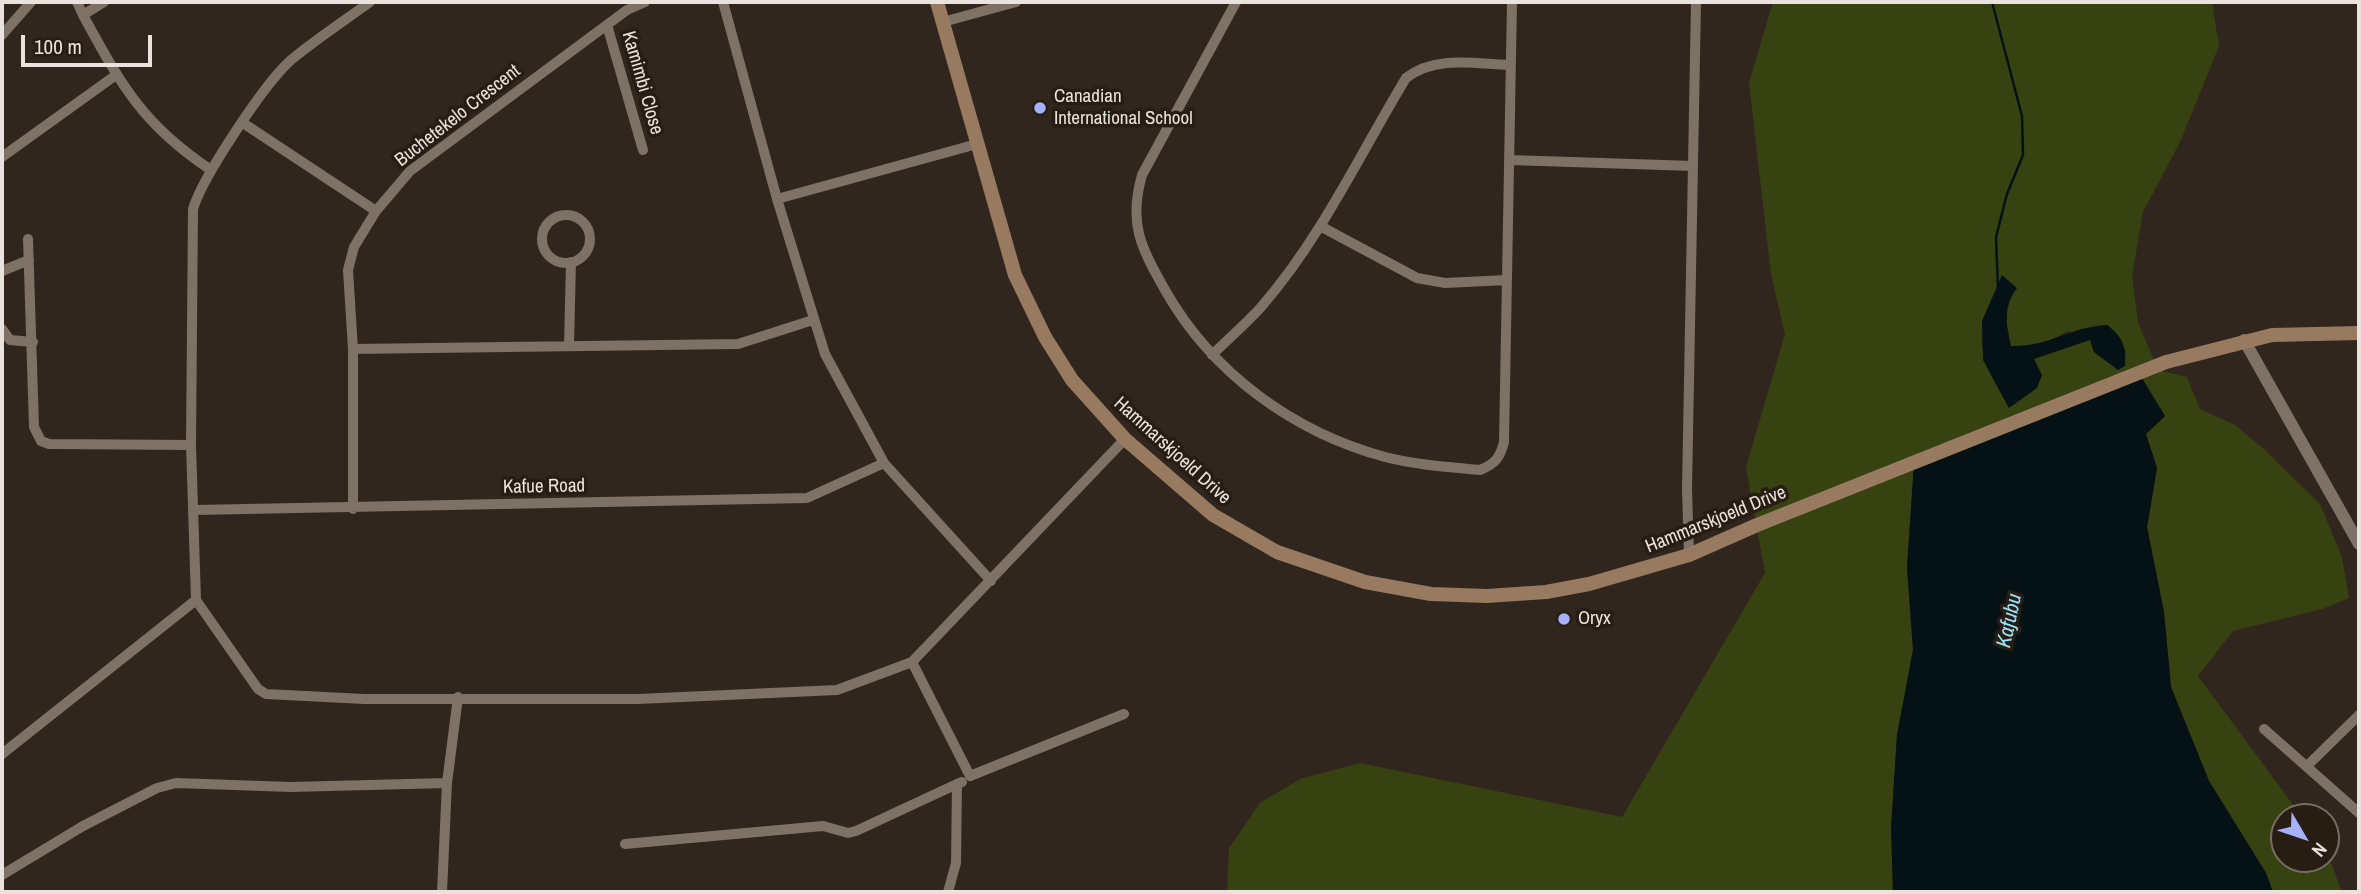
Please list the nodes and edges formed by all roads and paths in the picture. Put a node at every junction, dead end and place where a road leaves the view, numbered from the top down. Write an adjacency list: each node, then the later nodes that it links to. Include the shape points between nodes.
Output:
1 (31, 2): 15 (street)
2 (77, 2): 12 (street)
3 (104, 2): 12 (street)
4 (370, 2): 18 (street, via 291,60)
5 (645, 2): 14 (street, Buchetekelo Crescent)
6 (723, 2): 25 (street)
7 (937, 2): 13 (main road, Hammarskjoeld Drive)
8 (1016, 2): 13 (street)
9 (1236, 2): 40 (street, via 1142,174 1134,203 1135,227 1149,262)
10 (1512, 2): 16 (street)
11 (1696, 2): 23 (street)
12 (83, 15): 17 (street)
13 (943, 22): 19 (main road, Hammarskjoeld Drive)
14 (607, 25): 20 (street, Kamimbi Close); 26 (street, Buchetekelo Crescent, via 410,172)
15 (2, 35)
16 (1510, 65): 22 (street); 27 (street, via 1440,63 1420,67 1406,78)
17 (116, 75): 21 (street); 24 (street, via 136,106 163,134)
18 (243, 123): 24 (street); 26 (street)
19 (976, 144): 25 (street); 41 (main road, Hammarskjoeld Drive, via 1015,275 1045,337 1072,380)
20 (643, 150)
21 (2, 157)
22 (1510, 160): 23 (street); 32 (street)
23 (1693, 166): 47 (street)
24 (211, 170): 42 (street, via 193,209)
25 (777, 199): 33 (street)
26 (376, 211): 39 (street, Buchetekelo Crescent, via 354,247 348,270)
27 (1320, 226): 32 (street, via 1417,278 1445,283); 40 (street, via 1261,306)
28 (28, 239): 29 (street)
29 (29, 260): 31 (street); 37 (street)
30 (571, 262): 30 (street, via 550,257 544,248 545,228 562,215 582,220 590,239 581,258); 38 (street)
31 (2, 271)
32 (1507, 280): 40 (street, via 1504,442 1493,465 1480,470 1385,457 1334,438 1269,406)
33 (813, 320): 38 (street, via 738,344); 43 (street, via 825,354)
34 (2, 330): 37 (street, via 10,340)
35 (2359, 334): 36 (main road, Hammarskjoeld Drive, via 2272,335)
36 (2244, 340): 46 (street); 47 (main road, Hammarskjoeld Drive, via 2166,362)
37 (33, 342): 42 (street, via 34,427 41,441)
38 (569, 345): 39 (street)
39 (353, 349): 44 (street, Buchetekelo Crescent)
40 (1212, 355)
41 (1125, 439): 47 (main road, Hammarskjoeld Drive, via 1213,515 1249,537 1365,582 1431,594 1546,592); 48 (street)
42 (191, 445): 45 (street)
43 (884, 463): 44 (street, Kafue Road, via 807,498); 48 (street)
44 (353, 509): 45 (street, Kafue Road)
45 (195, 510): 49 (street)
46 (2359, 544)
47 (1689, 555)
48 (991, 581): 50 (street)
49 (196, 600): 51 (street, via 248,679 266,694); 55 (street)
50 (912, 662): 51 (street, via 837,690 638,699); 57 (street)
51 (458, 697): 58 (street)
52 (1124, 713): 57 (street)
53 (2359, 715): 56 (street)
54 (2264, 729): 56 (street)
55 (2, 754)
56 (2307, 766): 60 (street)
57 (970, 776): 59 (street)
58 (447, 783): 62 (street, via 291,788 176,783 83,826); 63 (street)
59 (957, 784): 61 (street, via 848,833 823,826); 64 (street, via 956,863)
60 (2359, 813)
61 (625, 844)
62 (2, 875)
63 (442, 892)
64 (948, 892)

